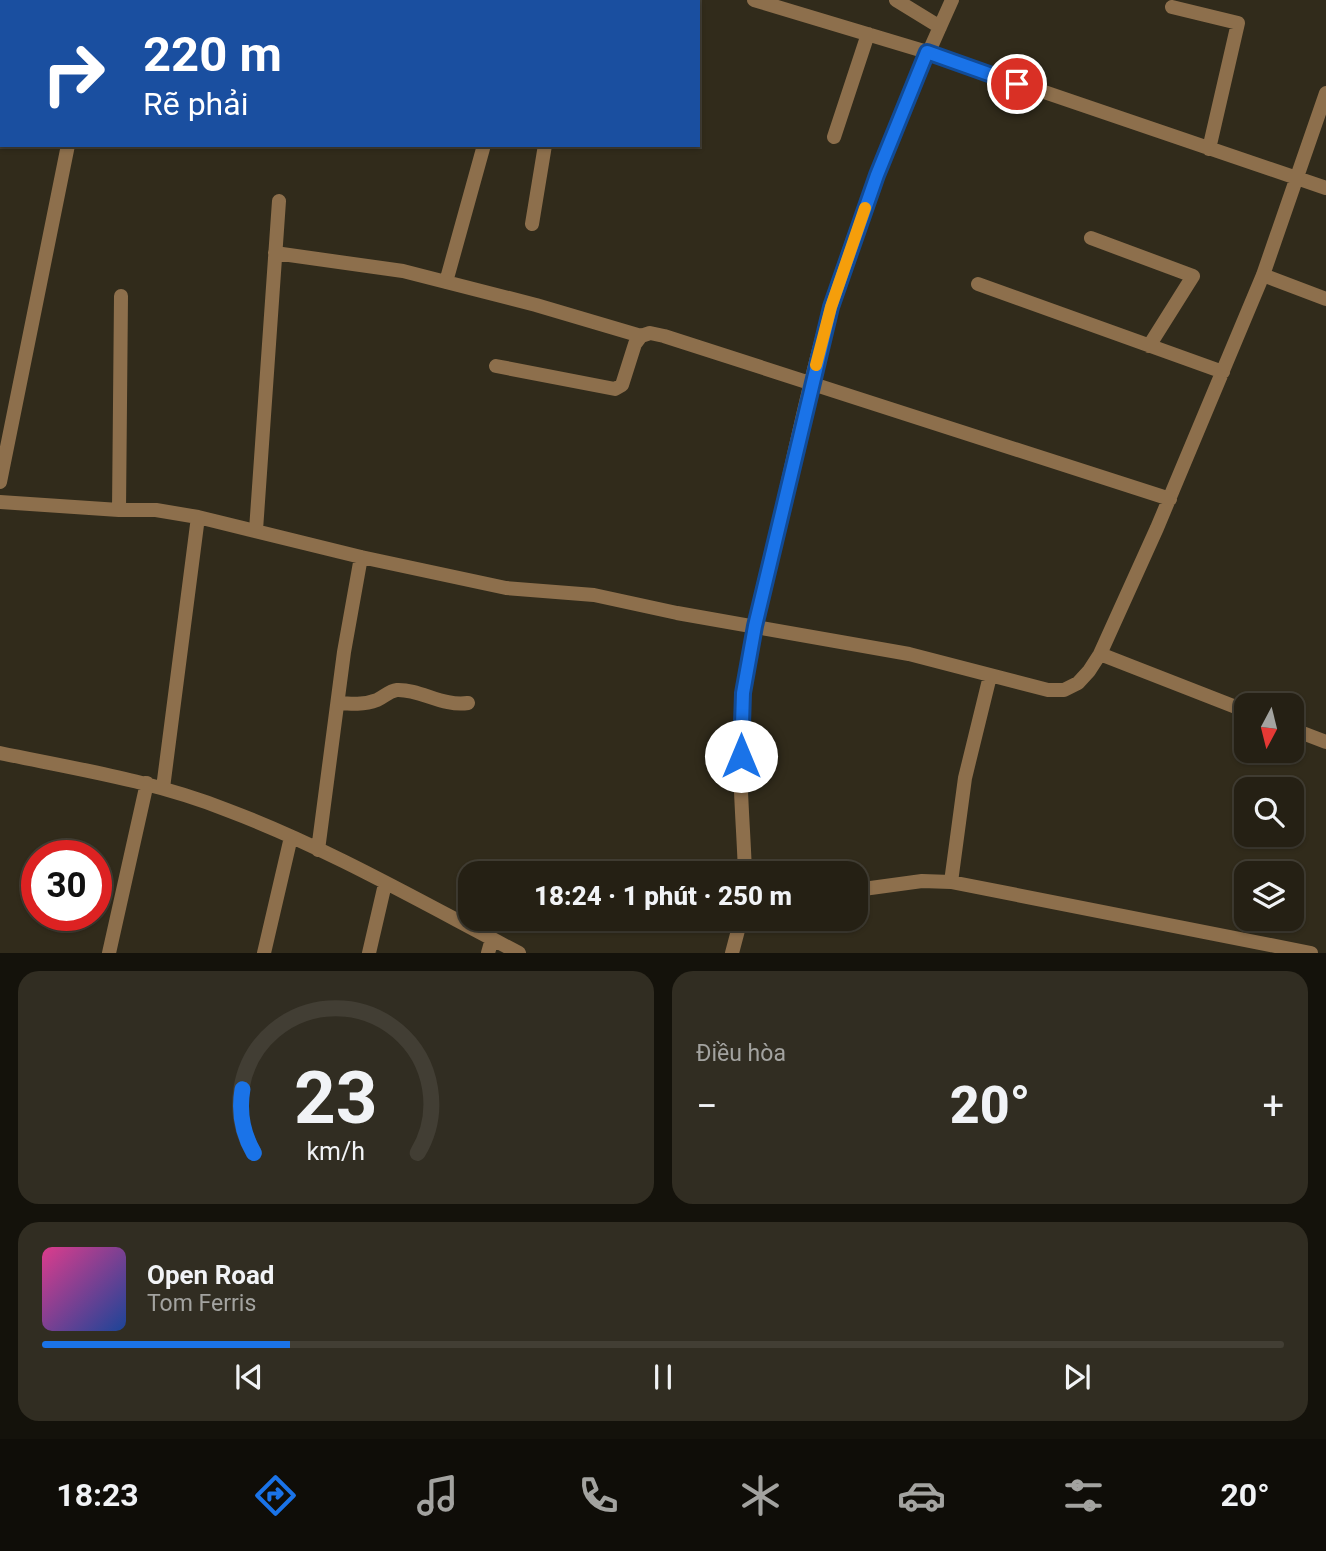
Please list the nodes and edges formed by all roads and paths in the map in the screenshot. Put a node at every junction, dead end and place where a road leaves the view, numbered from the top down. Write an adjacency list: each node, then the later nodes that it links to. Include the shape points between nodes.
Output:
1 (754, 0): 6 (street)
2 (895, 0): 5 (street)
3 (952, 0): 5 (street)
4 (1172, 8): 13 (street, via 1238,23)
5 (940, 27): 7 (street)
6 (868, 34): 7 (street); 9 (street)
7 (927, 52): 13 (street); 29 (street, via 852,245)
8 (1326, 93): 14 (street)
9 (834, 137)
10 (68, 147): 30 (street)
11 (483, 147): 21 (street)
12 (545, 147): 17 (street)
13 (1209, 149): 14 (street)
14 (1296, 179): 15 (street); 20 (street)
15 (1326, 188)
16 (279, 201): 19 (street)
17 (532, 224)
18 (1091, 238): 26 (street, via 1193,276)
19 (275, 253): 21 (street, via 403,271); 35 (street)
20 (1263, 275): 24 (street); 28 (street)
21 (446, 282): 25 (street)
22 (978, 284): 26 (street)
23 (121, 296): 33 (street)
24 (1326, 299)
25 (641, 336): 27 (street, via 622,385 615,388); 29 (street, via 664,336)
26 (1149, 346): 28 (street)
27 (496, 366)
28 (1223, 372): 31 (street)
29 (811, 384): 31 (street); 37 (street)
30 (0, 482)
31 (1170, 499): 38 (street)
32 (0, 502): 33 (street)
33 (119, 510): 34 (street)
34 (198, 517): 35 (street); 47 (street)
35 (256, 530): 36 (street)
36 (361, 557): 37 (street, via 506,588 594,595); 40 (street)
37 (755, 626): 39 (street, via 909,654); 50 (street, via 740,733)
38 (1100, 654): 39 (street, via 1078,683 1064,690); 42 (street)
39 (990, 676): 51 (street, via 965,778)
40 (338, 703): 41 (street, via 361,704 400,690 444,702); 49 (street)
41 (468, 703)
42 (1234, 706)
43 (1304, 734): 44 (street)
44 (1326, 742)
45 (0, 753): 46 (street)
46 (148, 783): 47 (street); 56 (street)
47 (163, 788): 48 (street)
48 (291, 837): 49 (street); 57 (street)
49 (318, 850): 52 (street)
50 (745, 861)
51 (951, 882): 53 (street); 61 (street)
52 (385, 884): 55 (street); 58 (street)
53 (868, 888)
54 (738, 931): 60 (street)
55 (490, 946): 59 (street)
56 (109, 953)
57 (264, 953)
58 (369, 953)
59 (519, 953)
60 (732, 953)
61 (1311, 953)

